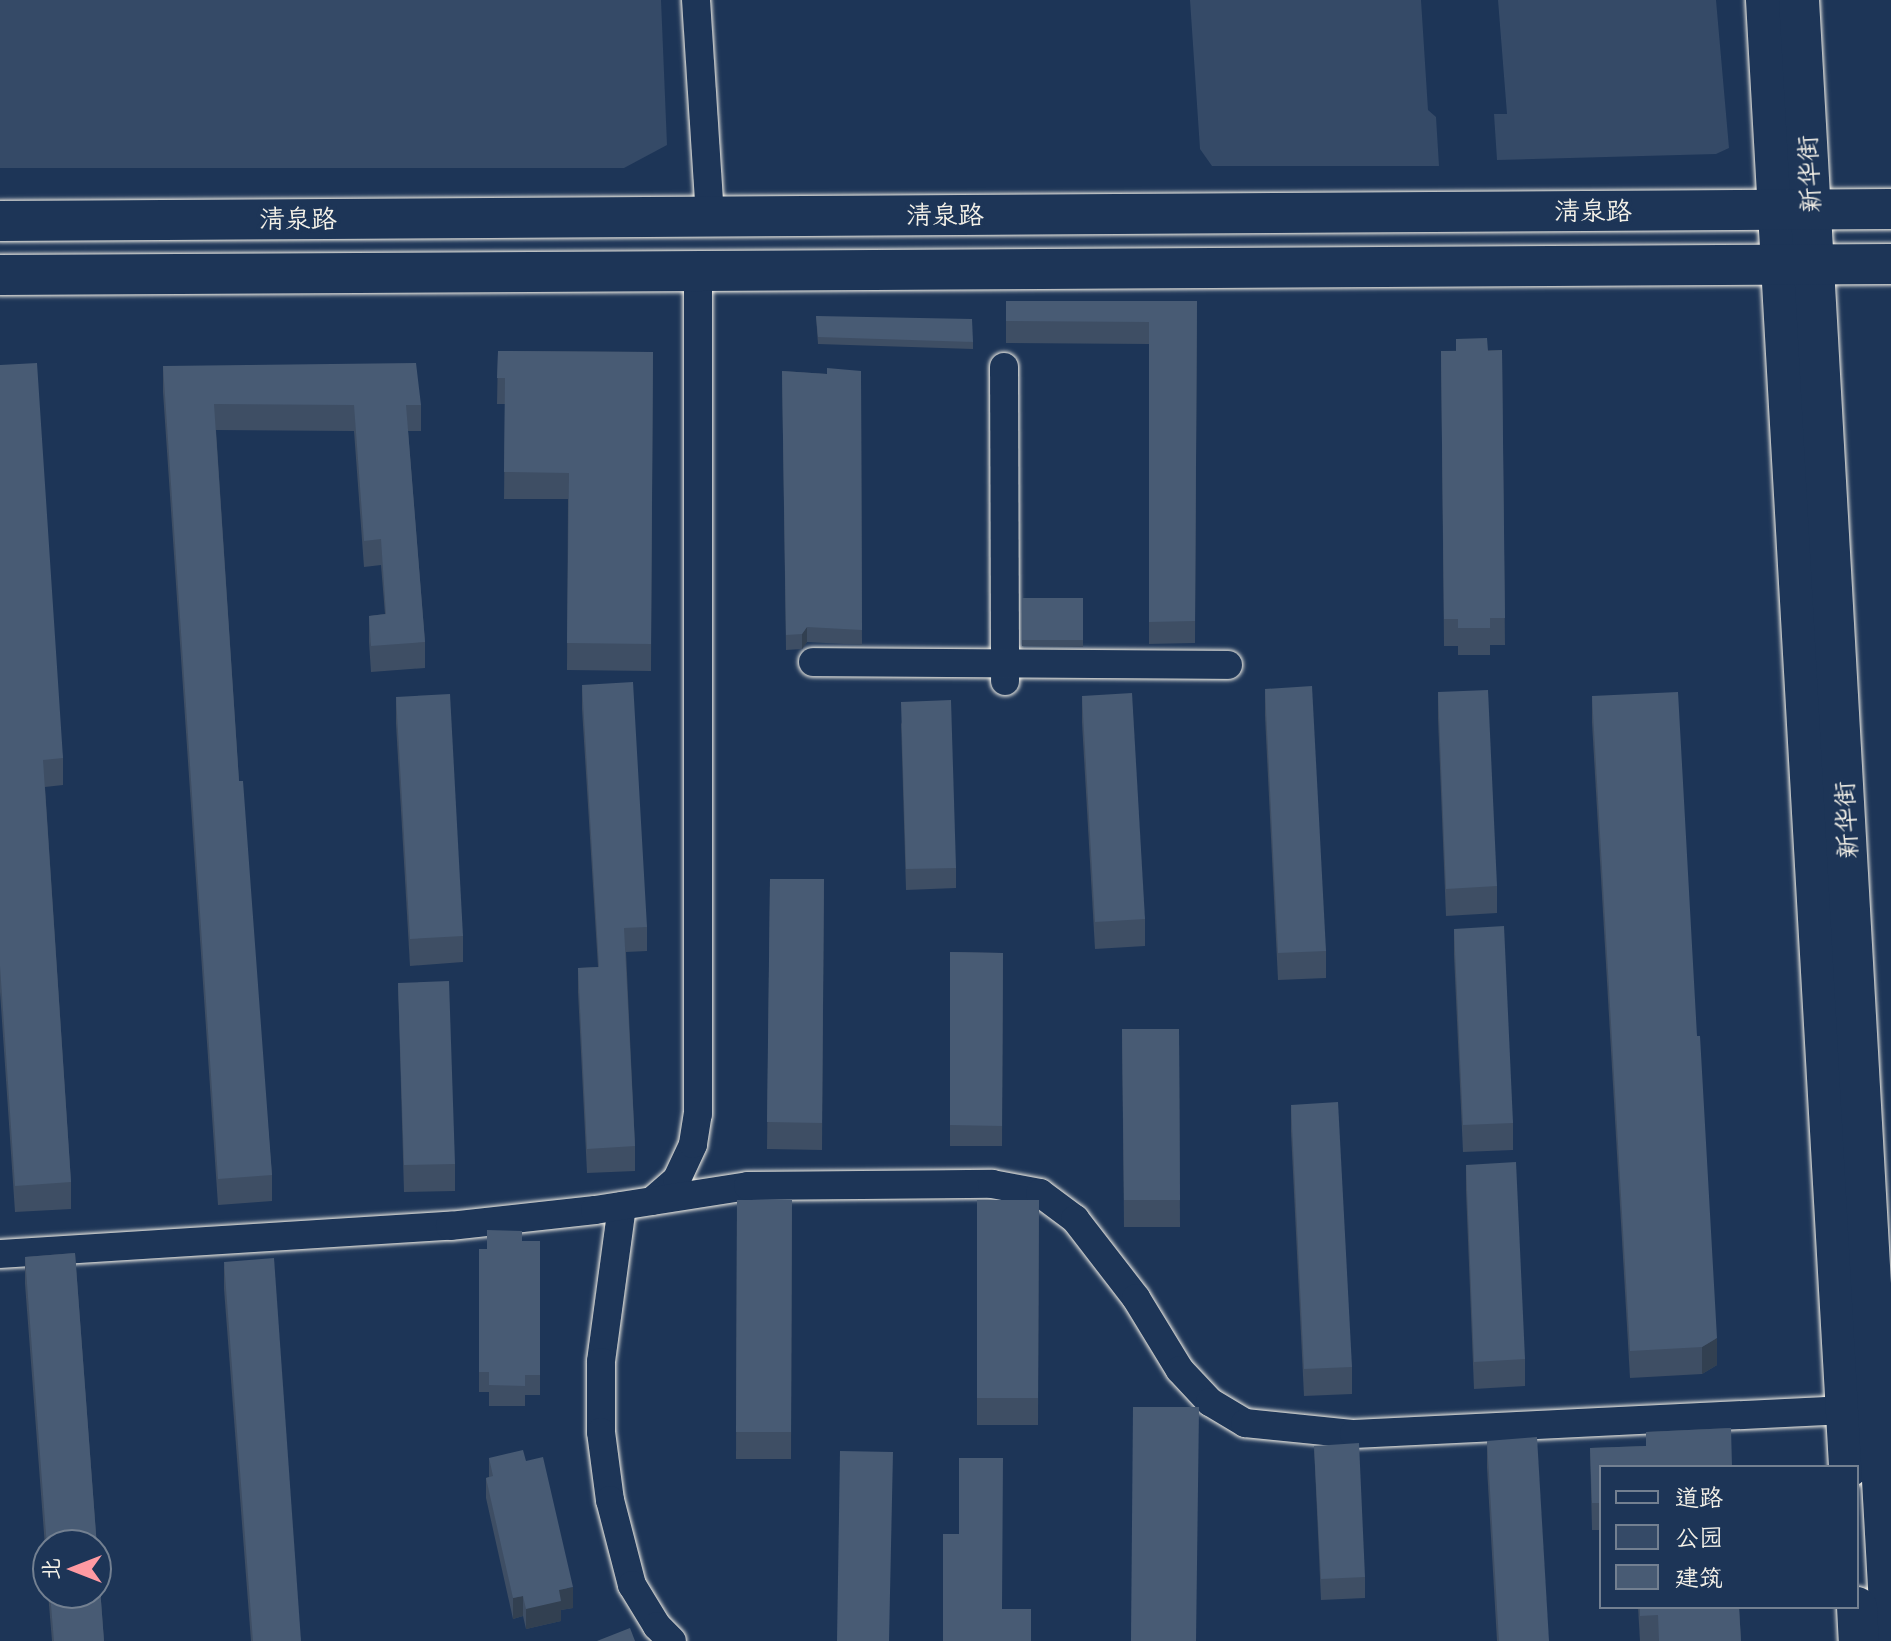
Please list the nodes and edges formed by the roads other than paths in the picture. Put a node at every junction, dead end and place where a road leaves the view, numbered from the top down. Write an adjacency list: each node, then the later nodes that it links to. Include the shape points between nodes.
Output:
1 (696, 0): 6 (street)
2 (1766, 0): 5 (street, 新华街)
3 (1799, 0): 5 (street, 新华街)
4 (1891, 209): 5 (street, 清泉路)
5 (1794, 210): 6 (street, 清泉路); 8 (street, 新华街)
6 (710, 217): 7 (street, 清泉路)
7 (0, 221)
8 (1797, 264): 9 (street, 清泉路); 10 (street, 清泉路); 19 (street, 新华街)
9 (1891, 264)
10 (698, 271): 11 (street, 清泉路); 16 (street, via 698,1114 693,1144 677,1179)
11 (0, 275)
12 (1004, 367): 15 (street)
13 (813, 662): 15 (street)
14 (1228, 665): 15 (street)
15 (1005, 672)
16 (652, 1201): 17 (street); 19 (street, via 763,1186 992,1184 1040,1193 1075,1219 1136,1298 1180,1370 1210,1402 1245,1423 1354,1434)
17 (622, 1206): 18 (street, via 450,1226); 22 (street, via 601,1362 601,1432 610,1500 632,1585)
18 (0, 1254)
19 (1872, 1410): 20 (street, 新华街); 24 (street, 新华街)
20 (1850, 1465)
21 (1857, 1609): 23 (street)
22 (672, 1641)
23 (1859, 1641)
24 (1891, 1641)

